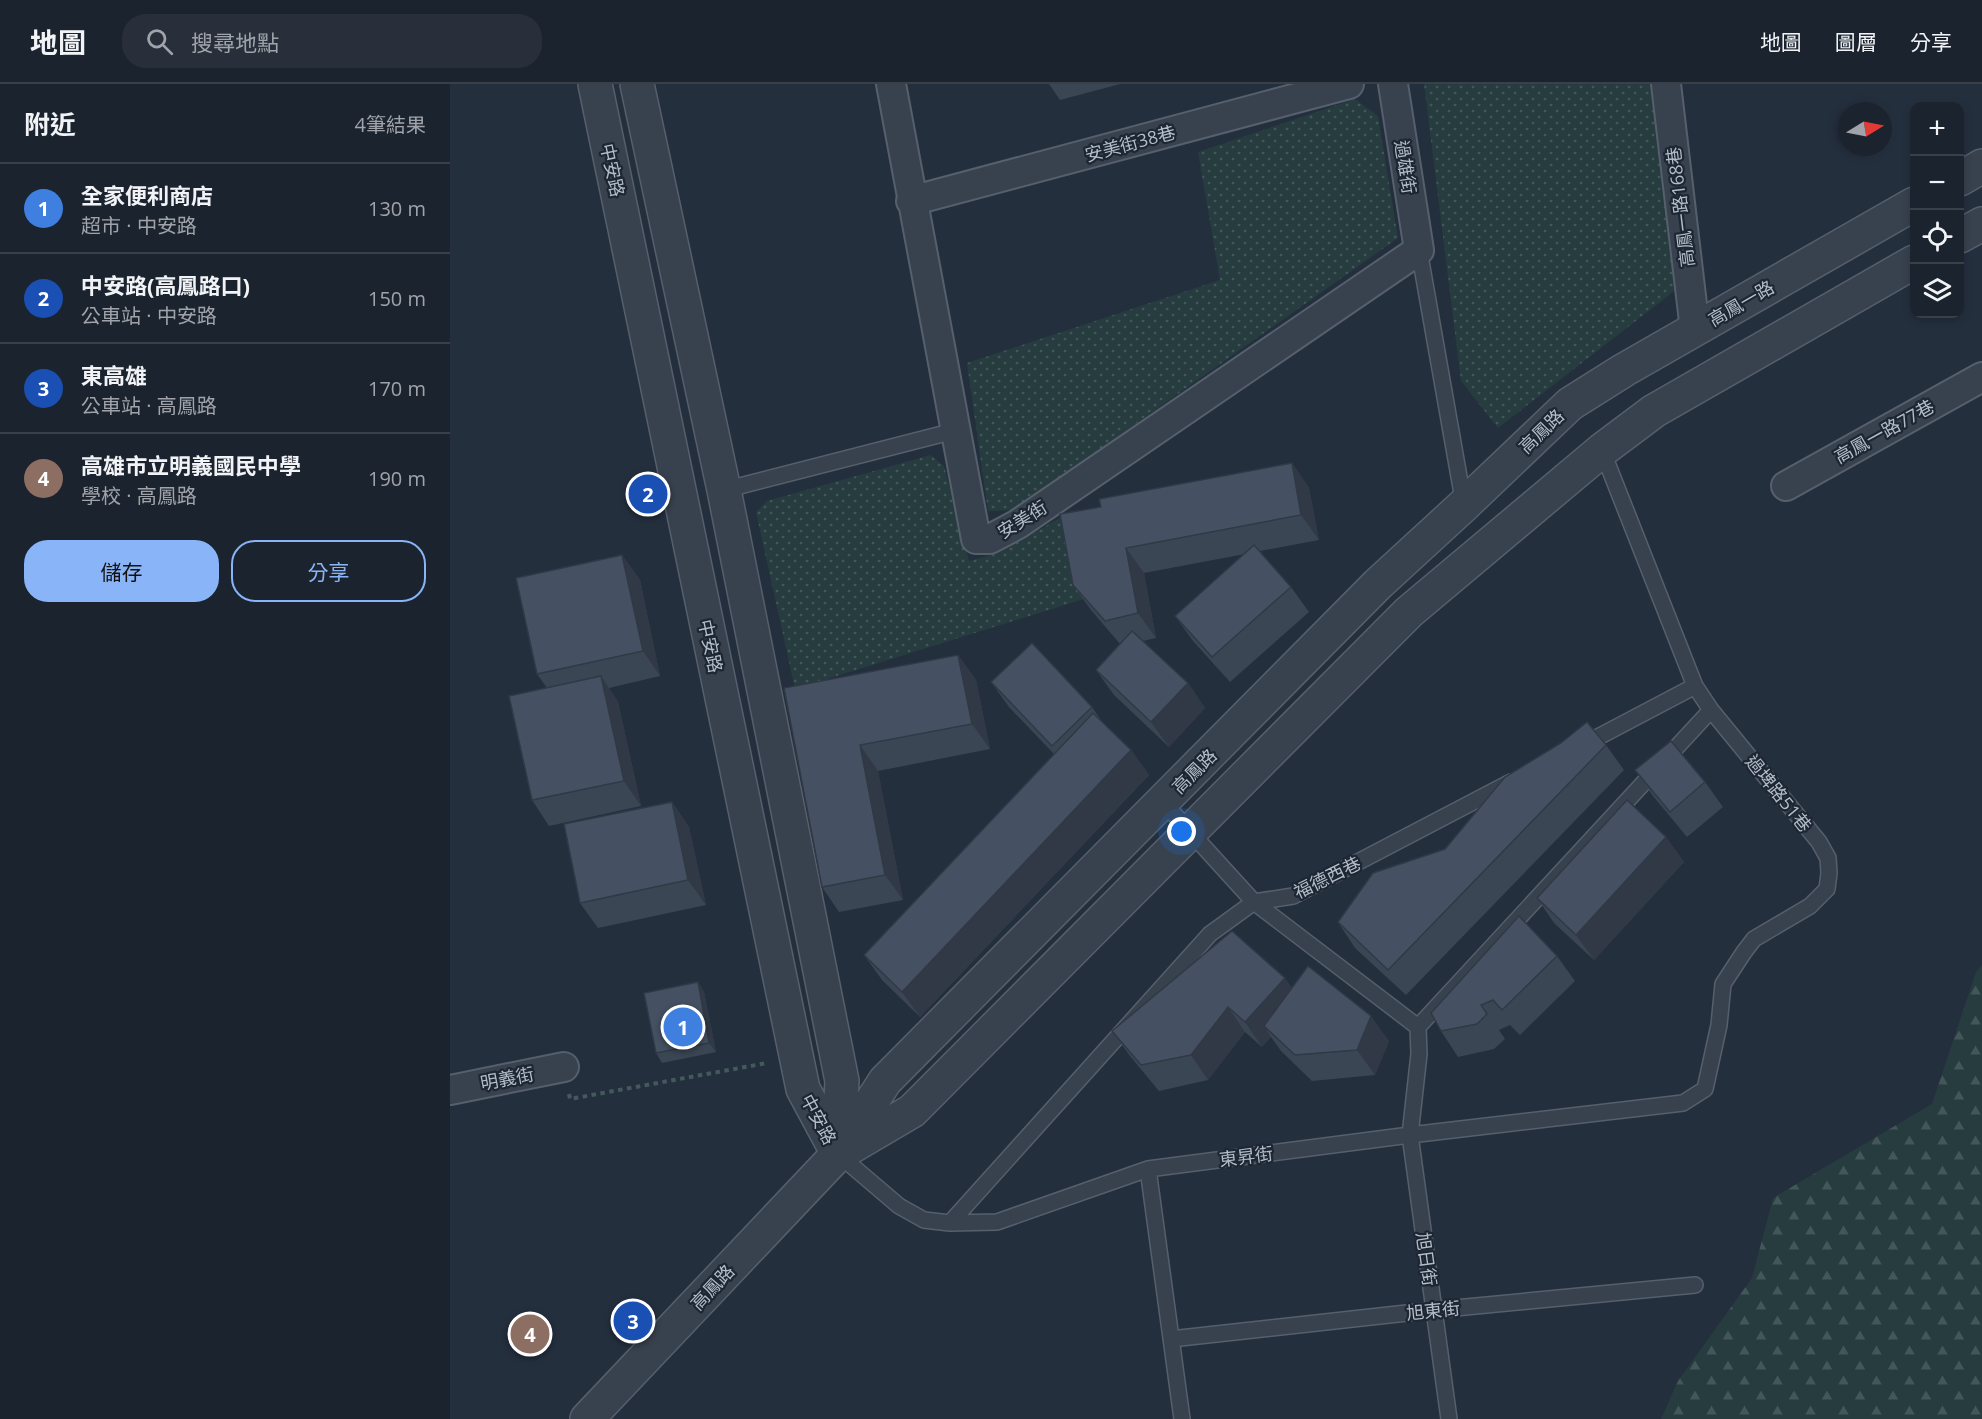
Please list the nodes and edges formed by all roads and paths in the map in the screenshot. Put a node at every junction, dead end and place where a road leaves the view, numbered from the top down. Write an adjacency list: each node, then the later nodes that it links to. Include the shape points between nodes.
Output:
1 (595, 84): 31 (street, 中安路)
2 (637, 84): 21 (street, 中安路)
3 (891, 84): 9 (street, 安美街)
4 (1349, 84): 9 (street, 安美街38巷)
5 (1393, 84): 13 (street, 過雄街)
6 (1666, 84): 15 (street, 高鳳一路168巷)
7 (1982, 166): 8 (street)
8 (1964, 175)
9 (911, 201): 18 (street, 安美街)
10 (1910, 206): 15 (street, 高鳳一路)
11 (1982, 224): 12 (street)
12 (1964, 233)
13 (1419, 250): 18 (street, 安美街, via 1018,524 990,539 975,539); 22 (lane)
14 (1911, 264): 19 (street, via 1654,411)
15 (1695, 330): 17 (street, 高鳳一路, via 1624,369)
16 (1982, 377): 20 (street, 高鳳一路77巷)
17 (1570, 405): 22 (street, 高鳳路)
18 (954, 431): 21 (lane)
19 (1602, 450): 23 (lane, 過埤路51巷); 28 (street, 高鳳路, via 1409,612)
20 (1786, 486)
21 (724, 490): 36 (street, 中安路, via 842,1081)
22 (1464, 505): 27 (street, 高鳳路, via 1378,584)
23 (1695, 686): 24 (lane, 過埤路51巷); 25 (lane)
24 (1711, 710): 30 (lane); 34 (lane, 過埤路51巷, via 1819,842 1828,858 1830,873 1827,889 1810,906 1754,939 1733,968 1723,984 1705,1089)
25 (1568, 753)
26 (1526, 775): 29 (lane, 福德西巷, via 1293,896)
27 (1163, 802): 28 (lane); 36 (street, 高鳳路, via 885,1081)
28 (1190, 832): 29 (lane); 36 (street, 高鳳路, via 912,1111)
29 (1254, 902): 30 (lane); 38 (lane, 福德西巷, via 1210,934)
30 (1418, 1027): 35 (lane, 旭日街)
31 (796, 1057): 32 (path, via 570,1099); 36 (street, 中安路, via 802,1089)
32 (564, 1067): 33 (street, 明義街)
33 (450, 1090)
34 (1683, 1103): 35 (lane, 東昇街)
35 (1410, 1135): 37 (lane, 東昇街); 40 (lane, 旭日街)
36 (838, 1154): 38 (lane, 東昇街, via 899,1206 924,1220); 42 (street, 高鳳路)
37 (1148, 1169): 38 (lane, 東昇街, via 998,1222); 41 (lane)
38 (950, 1223)
39 (1695, 1285): 40 (lane, 旭東街)
40 (1434, 1310): 41 (lane, 旭東街); 44 (lane, 旭日街)
41 (1171, 1339): 43 (lane)
42 (587, 1419)
43 (1182, 1419)
44 (1449, 1419)

